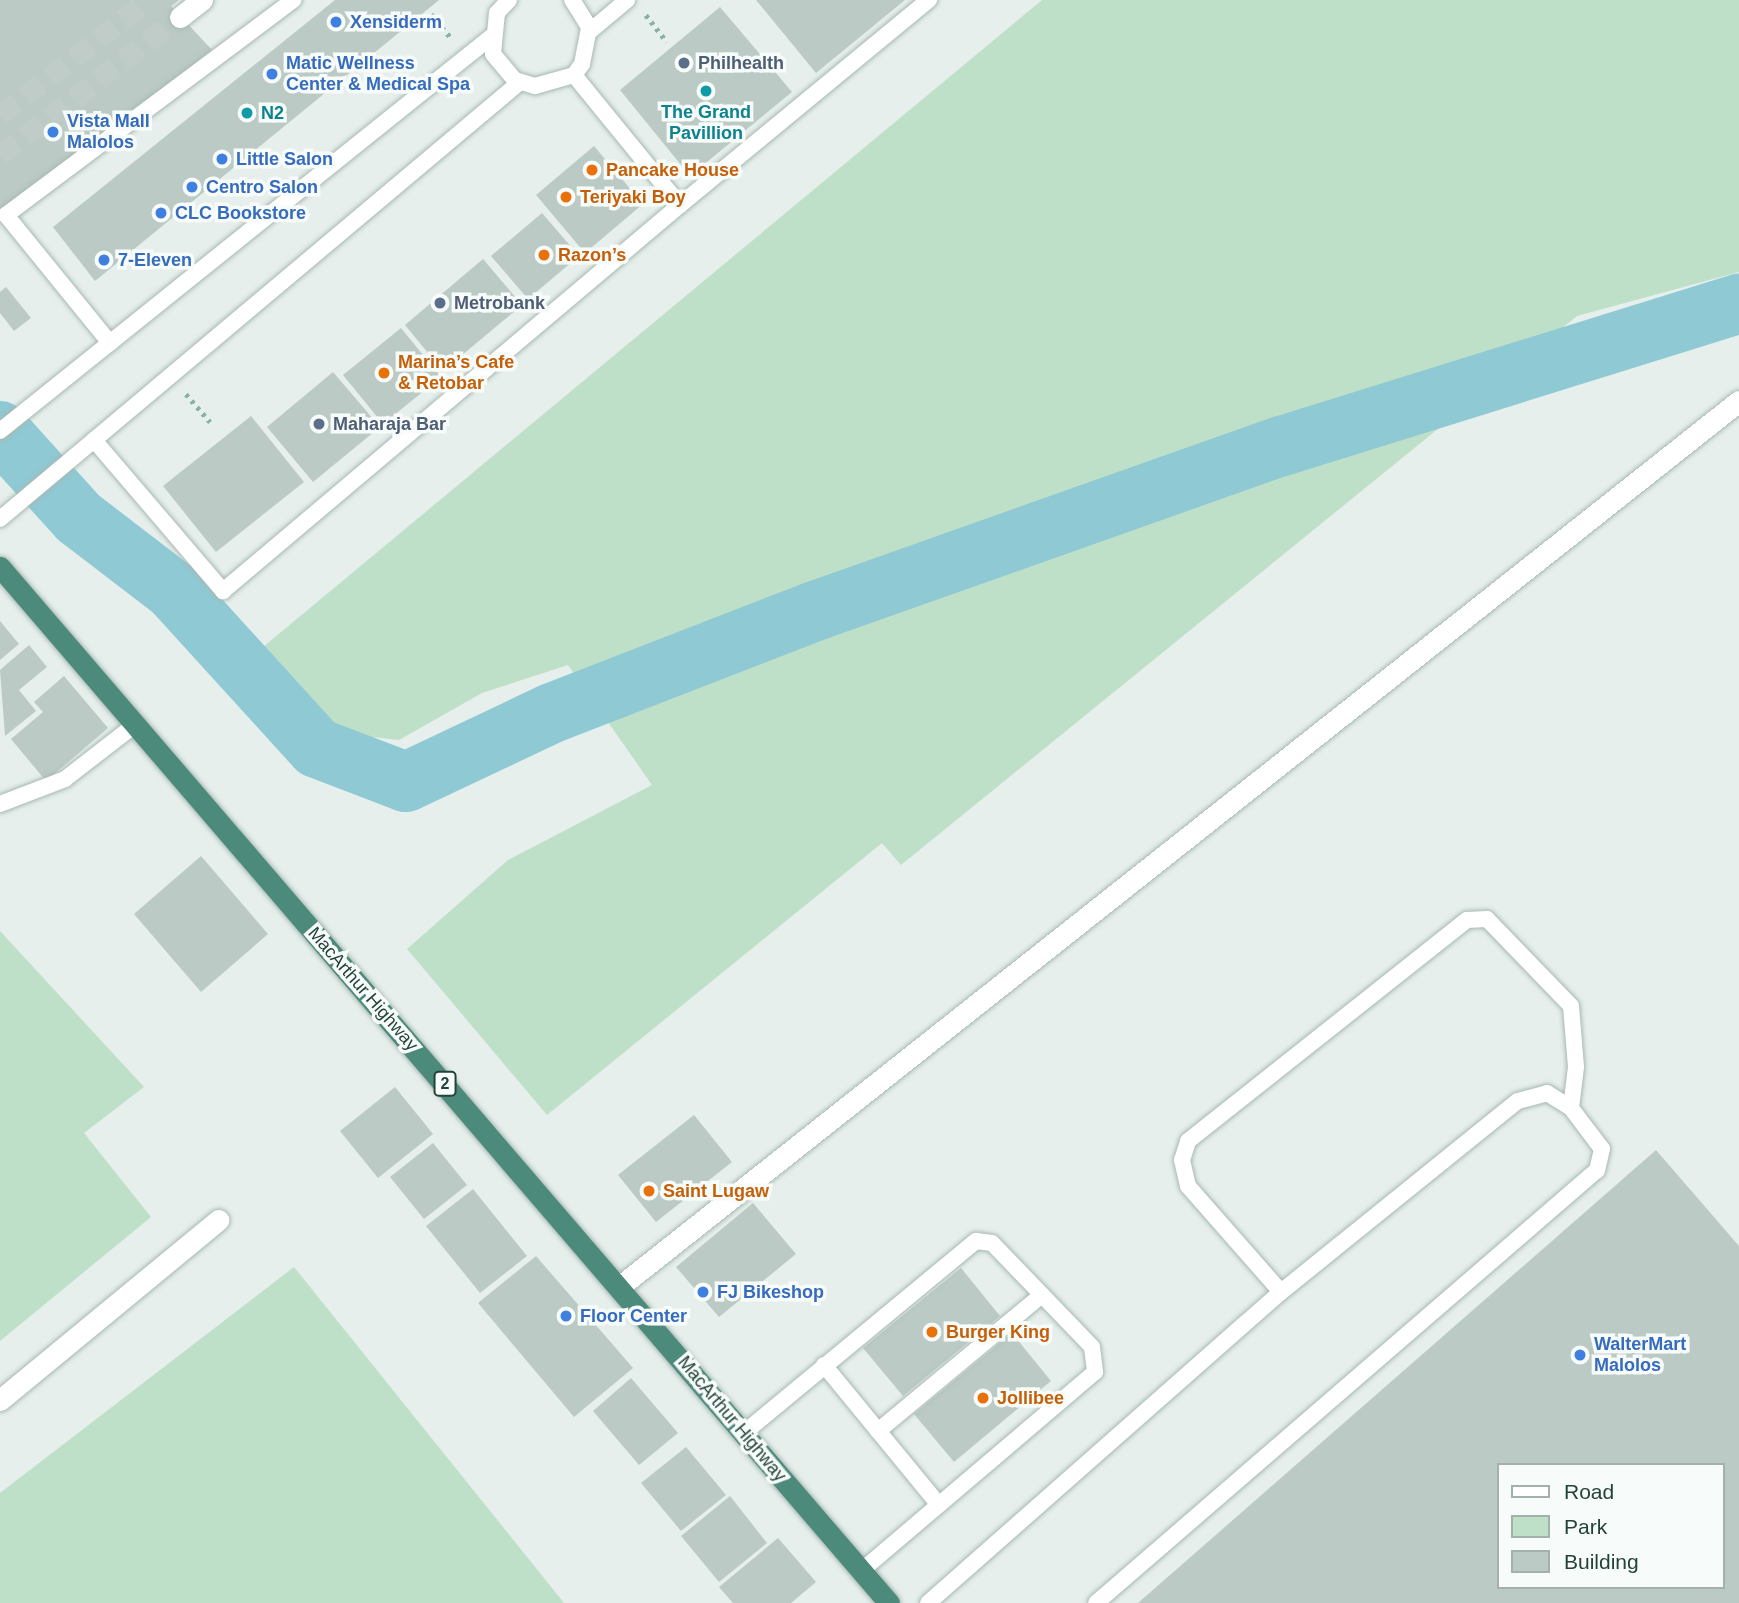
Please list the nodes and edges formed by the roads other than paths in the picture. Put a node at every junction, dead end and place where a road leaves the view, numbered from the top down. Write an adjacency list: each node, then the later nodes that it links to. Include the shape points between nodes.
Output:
1 (202, 0): 7 (street)
2 (293, 0): 13 (lane, via 6,215)
3 (509, 0): 9 (lane, via 497,13)
4 (572, 0): 8 (lane)
5 (627, 0): 8 (lane)
6 (929, 0): 12 (lane)
7 (180, 17)
8 (589, 32): 10 (lane, via 588,49)
9 (491, 37): 11 (lane, via 502,69); 13 (lane)
10 (574, 75): 11 (lane, via 552,85); 12 (lane)
11 (520, 82): 16 (lane)
12 (680, 205): 16 (lane, via 223,591)
13 (110, 344): 15 (lane)
14 (1739, 401): 23 (street)
15 (0, 431)
16 (94, 440): 17 (lane)
17 (0, 519)
18 (0, 567): 19 (highway, MacArthur Highway / 2)
19 (136, 724): 20 (lane, via 65,779); 23 (highway, MacArthur Highway / 2)
20 (0, 804)
21 (1571, 1108): 24 (lane, via 1547,1093 1518,1101); 24 (lane, via 1576,1067 1570,1006 1487,919 1467,920 1188,1141 1182,1160 1188,1186); 34 (lane, via 1602,1149 1597,1170)
22 (218, 1220): 27 (street)
23 (619, 1287): 29 (highway, MacArthur Highway / 2)
24 (1281, 1292): 33 (lane)
25 (1042, 1295): 26 (lane, via 992,1243 976,1241); 28 (lane); 30 (lane, via 1092,1347 1095,1371)
26 (824, 1366): 28 (lane); 29 (lane)
27 (0, 1400)
28 (878, 1431): 30 (lane)
29 (745, 1432): 31 (highway, MacArthur Highway / 2)
30 (939, 1505): 31 (lane)
31 (860, 1572): 32 (highway, MacArthur Highway / 2)
32 (889, 1603)
33 (928, 1603)
34 (1096, 1603)

